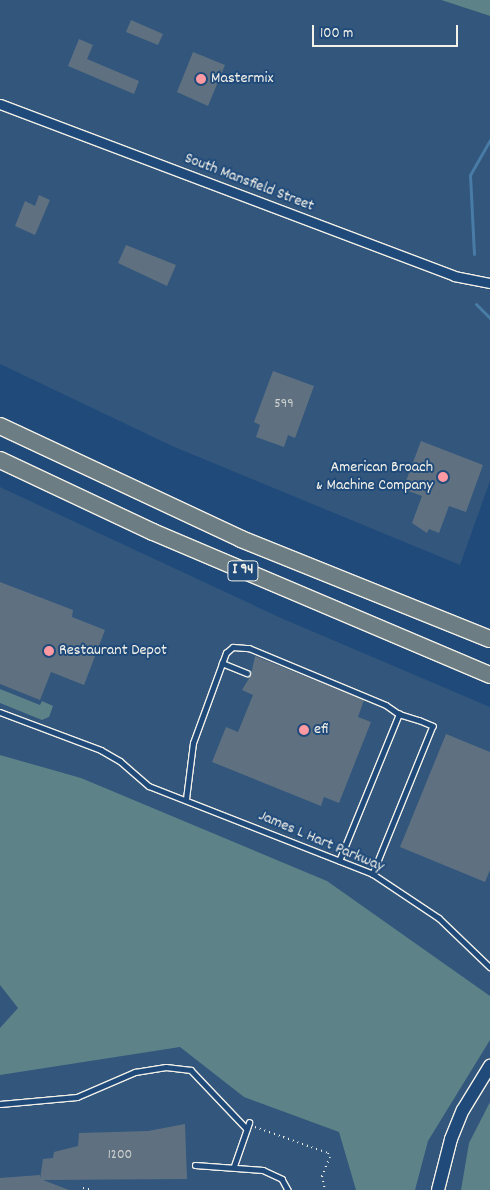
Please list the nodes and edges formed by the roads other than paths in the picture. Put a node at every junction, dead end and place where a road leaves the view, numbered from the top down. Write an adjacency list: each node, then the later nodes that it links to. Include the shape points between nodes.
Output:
1 (0, 104): 2 (street, South Mansfield Street, via 454,276)
2 (490, 283)
3 (0, 426): 5 (highway, I 94, via 241,539)
4 (0, 460): 8 (highway, I 94, via 171,540)
5 (490, 639)
6 (222, 663): 7 (lane); 10 (lane, via 226,653 233,648 250,648 386,705); 11 (lane, via 193,743)
7 (247, 673)
8 (490, 675)
9 (0, 712): 11 (lane, James L Hart Parkway, via 101,750 120,761 149,786)
10 (399, 714): 12 (lane); 13 (lane, via 433,726)
11 (186, 799): 12 (lane, James L Hart Parkway)
12 (339, 861): 13 (lane, James L Hart Parkway)
13 (373, 874): 14 (lane, James L Hart Parkway, via 439,918)
14 (490, 967)
15 (490, 1066): 22 (street, via 463,1110 451,1139)
16 (0, 1104): 18 (lane, via 77,1097 135,1072 166,1067 191,1070)
17 (249, 1123): 18 (lane)
18 (247, 1129): 20 (lane)
19 (195, 1165): 20 (lane)
20 (234, 1166): 21 (lane, via 263,1170 282,1179)
21 (288, 1190)
22 (438, 1190)

